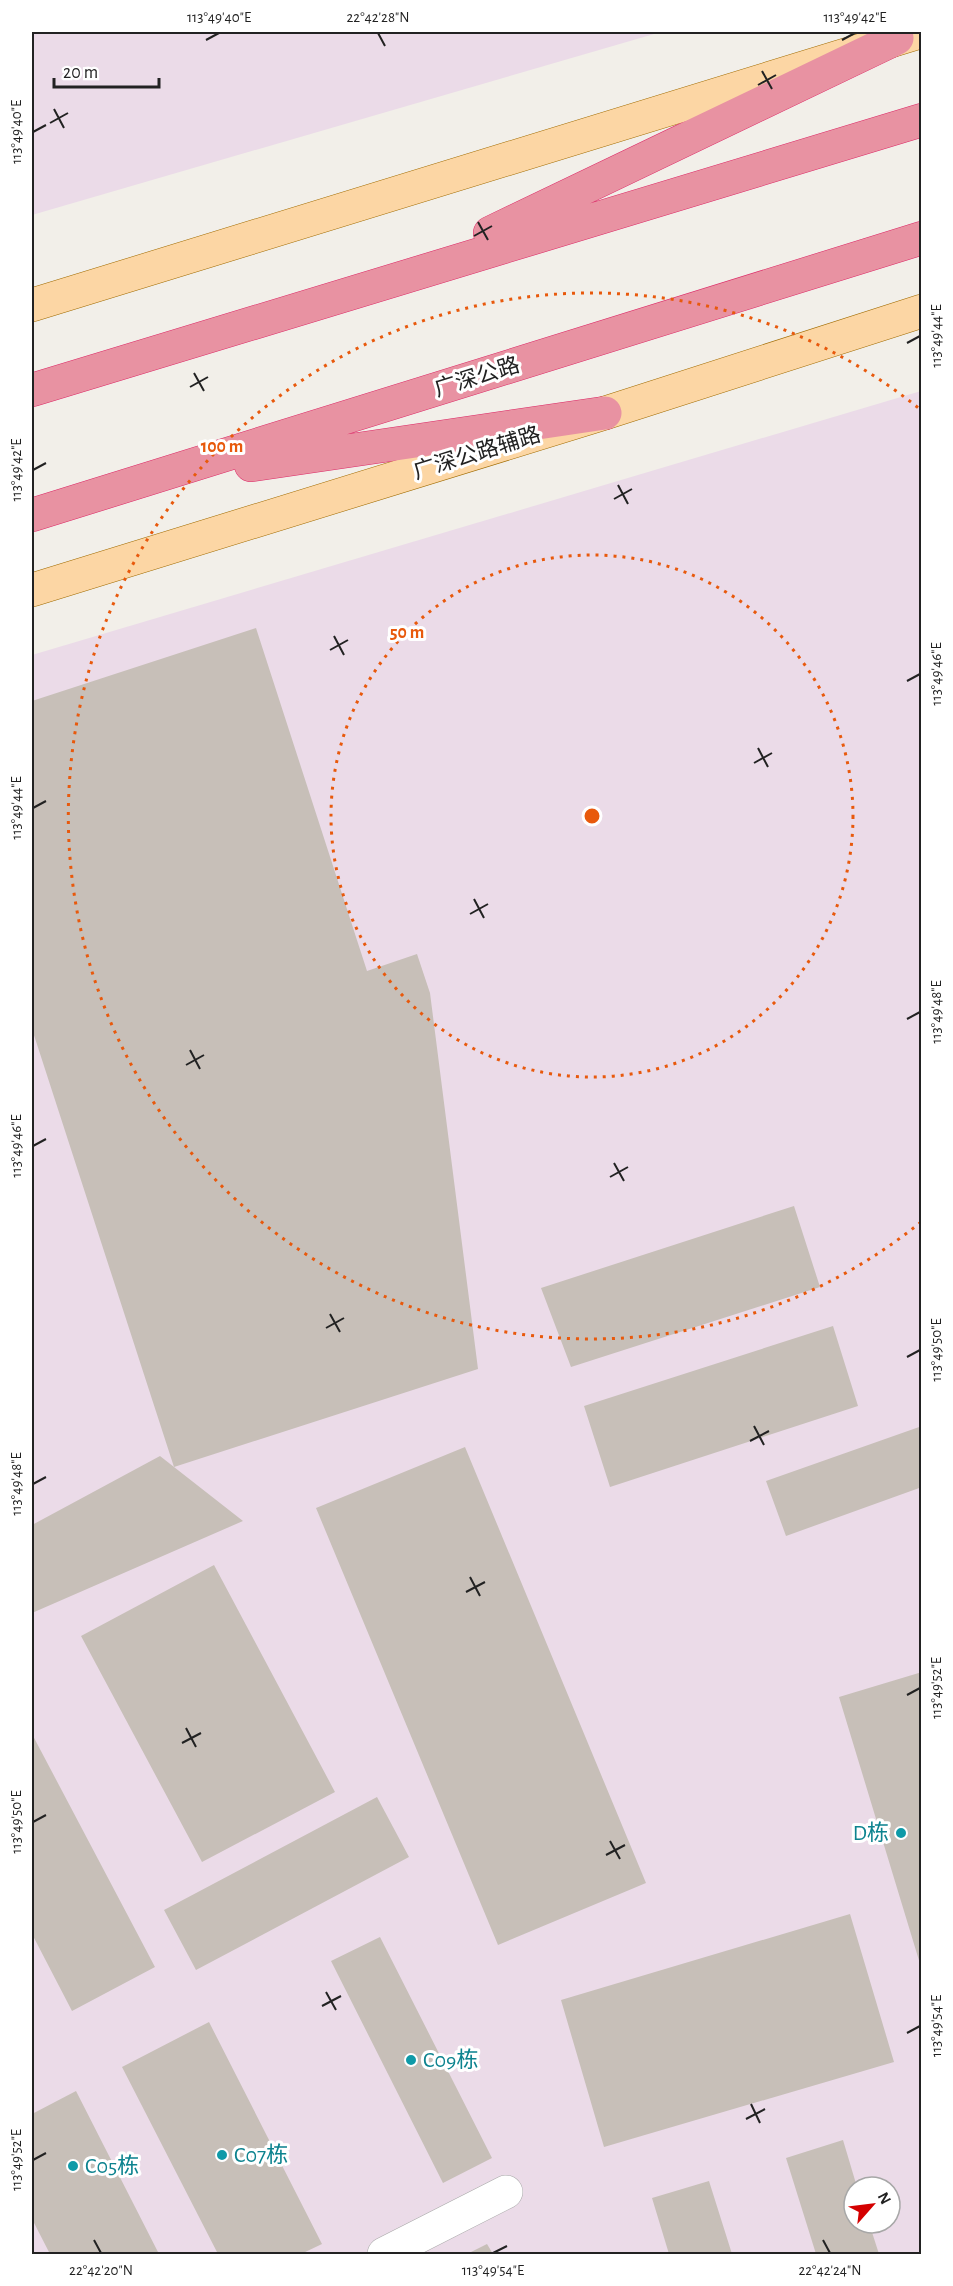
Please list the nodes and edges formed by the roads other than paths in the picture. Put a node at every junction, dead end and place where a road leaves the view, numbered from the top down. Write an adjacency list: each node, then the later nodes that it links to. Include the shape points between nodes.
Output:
1 (908, 35): 4 (highway); 5 (main road)
2 (921, 120): 4 (highway)
3 (921, 238): 9 (highway, 广深公路)
4 (393, 279): 7 (highway)
5 (32, 305)
6 (921, 311): 8 (main road, 广深公路辅路)
7 (32, 390)
8 (606, 413): 9 (highway); 11 (main road, 广深公路辅路)
9 (152, 479): 10 (highway, 广深公路)
10 (32, 515)
11 (32, 590)
12 (506, 2192): 13 (lane)
13 (384, 2254)

